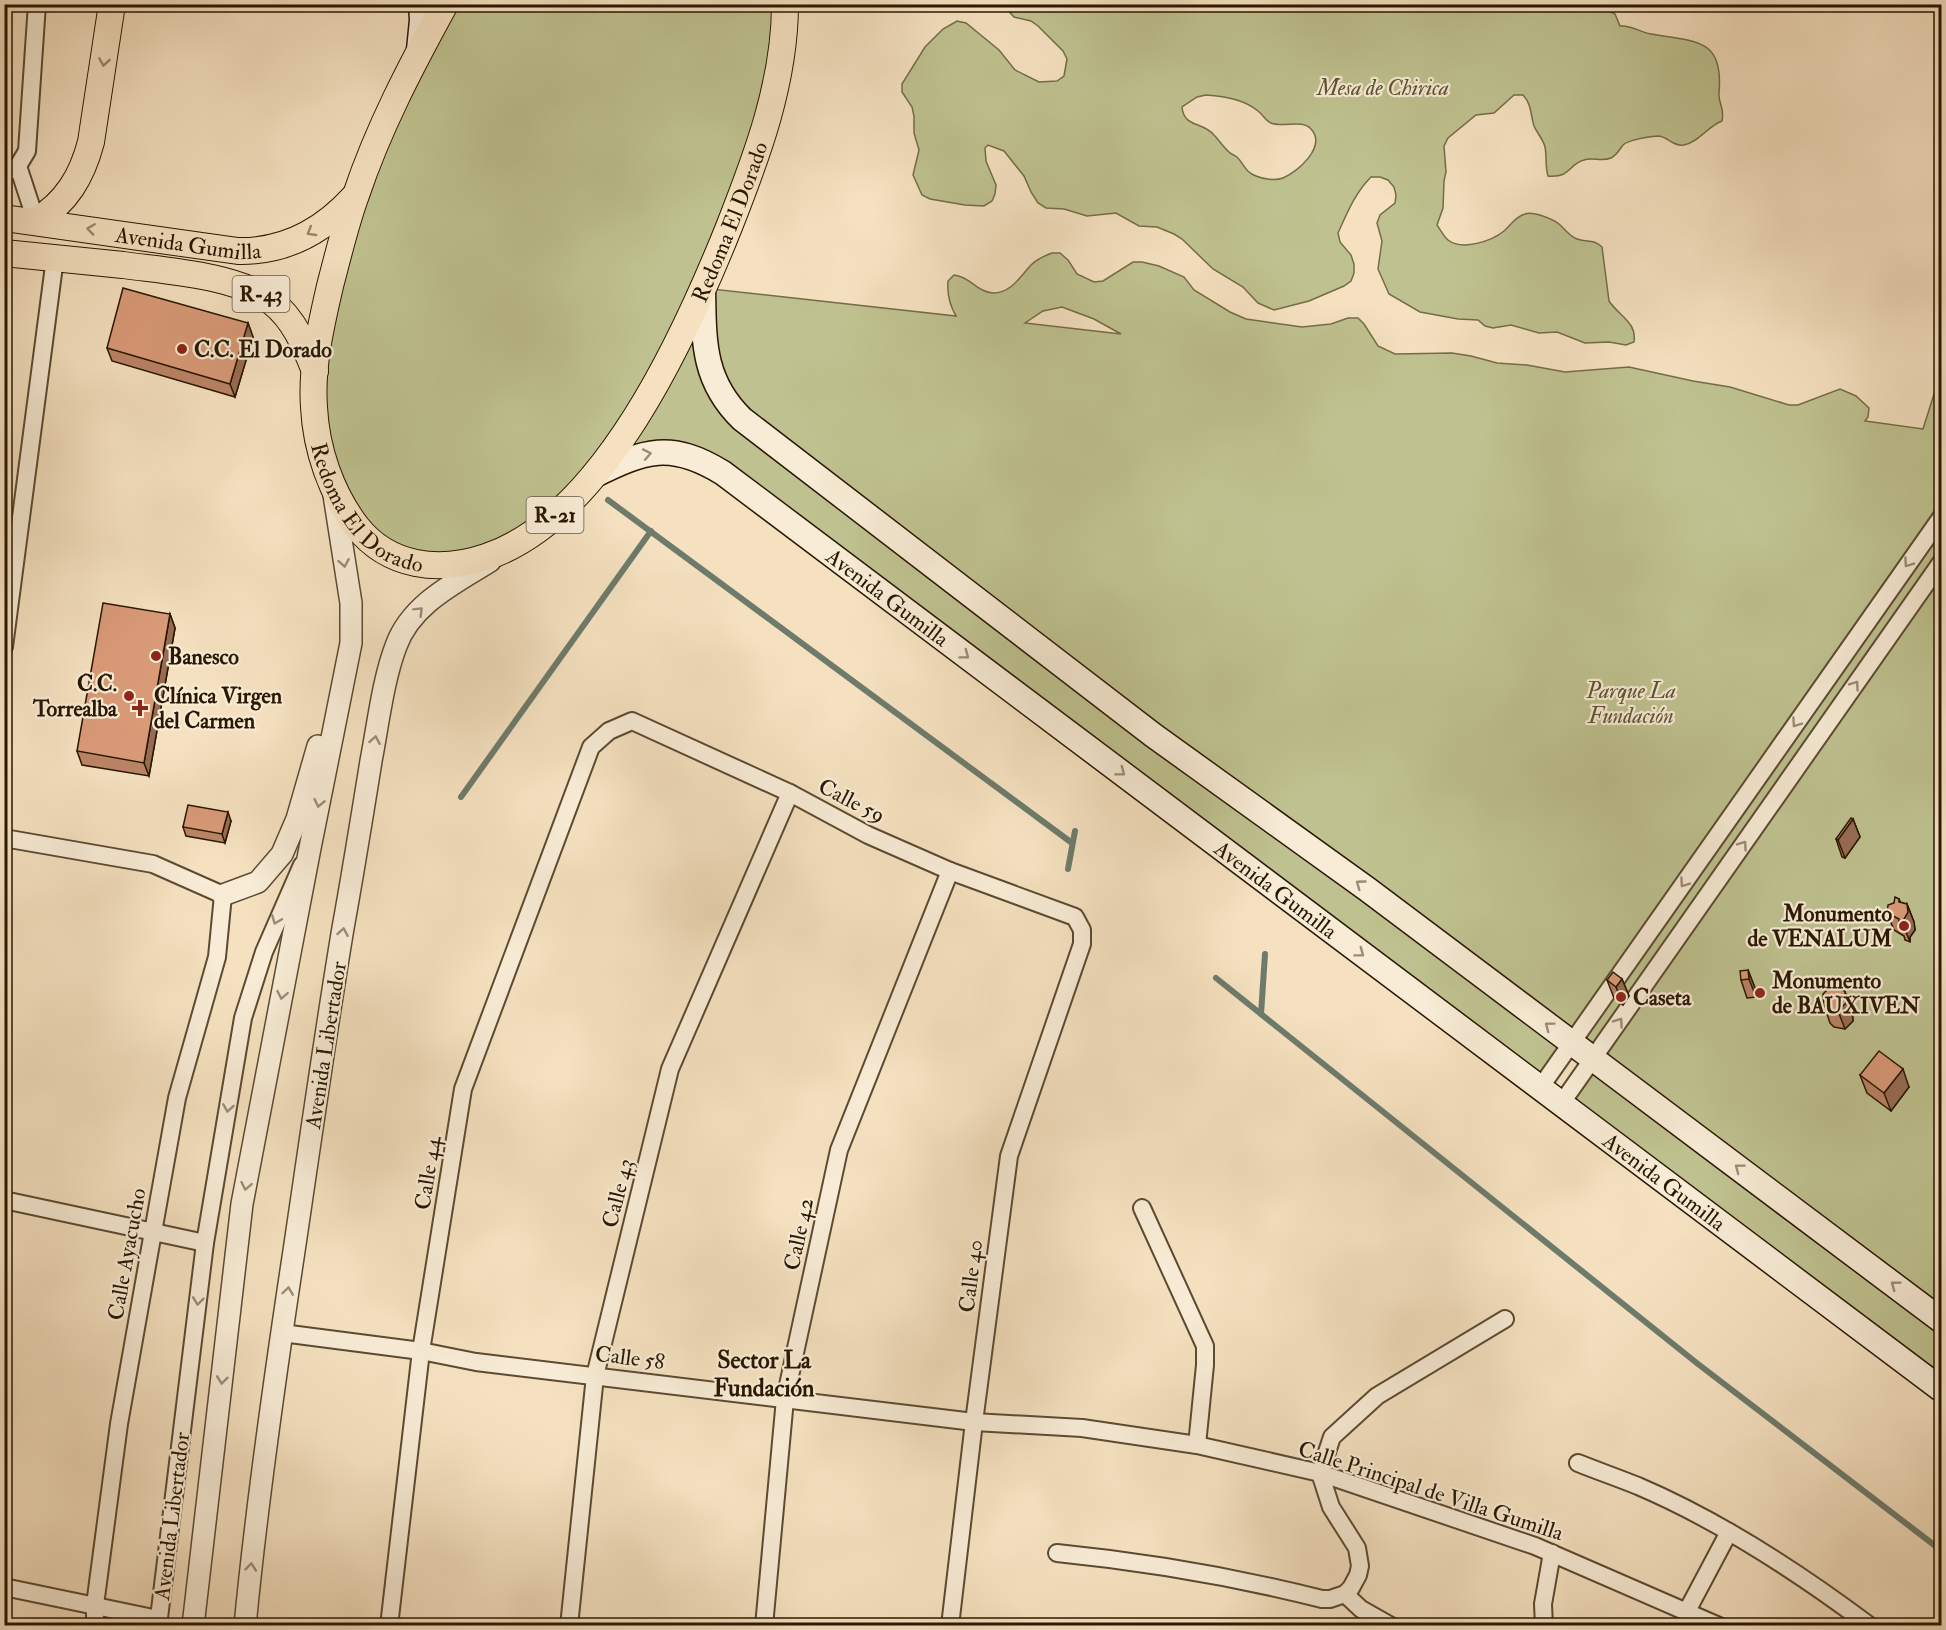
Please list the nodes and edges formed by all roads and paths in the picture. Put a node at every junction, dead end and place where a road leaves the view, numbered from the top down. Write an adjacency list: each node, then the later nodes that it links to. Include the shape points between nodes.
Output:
1 (37, 4): 7 (street, via 27,151)
2 (112, 4): 10 (main road, one-way to 10, via 86,162 64,200)
3 (421, 4): 6 (main road, R-21)
4 (445, 4): 6 (main road, Redoma El Dorado / R-21)
5 (785, 4): 13 (main road, Redoma El Dorado / R-21, via 782,49 768,117)
6 (419, 51): 8 (main road, Redoma El Dorado / R-21)
7 (11, 170): 10 (street)
8 (356, 195): 10 (main road, Avenida Gumilla / R-43, one-way to 10, via 338,214 305,236 255,252); 14 (main road, Redoma El Dorado / R-21, via 322,317)
9 (4, 218): 10 (main road, Avenida Gumilla / R-43)
10 (36, 221)
11 (4, 253): 12 (main road, Avenida Gumilla / R-43)
12 (55, 258): 14 (main road, Avenida Gumilla / R-43, via 167,271 250,289 285,314); 20 (street)
13 (703, 288): 15 (main road, Redoma El Dorado / R-21, via 652,391); 29 (main road, one-way to 13, via 1153,735 742,419 724,398 710,371 705,351)
14 (315, 372): 16 (main road, Redoma El Dorado / R-21, via 317,430)
15 (593, 476): 18 (main road, Redoma El Dorado / R-21); 31 (main road, Avenida Gumilla, one-way to 31, via 638,456 659,452 691,456 723,473)
16 (332, 484): 18 (main road, Redoma El Dorado / R-21, via 364,535 405,562 439,566 484,558); 21 (street, Avenida Libertador, one-way to 21, via 351,612 351,643)
17 (1941, 516): 29 (street, one-way to 29)
18 (532, 533): 39 (street, Avenida Libertador, one-way to 18, via 328,1018 379,718 396,645 411,618 423,606)
19 (1941, 561): 30 (street, one-way to 19)
20 (4, 647)
21 (340, 695): 25 (street, Avenida Libertador, one-way to 25); 27 (street, via 282,854 258,882)
22 (591, 747): 23 (street, Calle 59, via 609,731 632,721); 40 (street, Calle 44, via 463,1089)
23 (790, 793): 26 (street, Calle 59, via 868,835); 41 (street, Calle 43, via 670,1069)
24 (4, 838): 27 (street, via 153,864)
25 (310, 848): 36 (street, Avenida Libertador, one-way to 36, via 264,952 243,1018); 57 (street, Avenida Libertador, one-way to 57, via 242,1204)
26 (950, 871): 28 (street, Calle 59, via 1075,917 1082,930); 43 (street, Calle 42, via 839,1150)
27 (223, 895): 35 (street, Calle Ayacucho, via 217,957 177,1098)
28 (1082, 944): 44 (street, Calle 40, via 1008,1156)
29 (1572, 1043): 30 (main road); 31 (street)
30 (1593, 1059): 32 (street); 38 (main road, one-way to 30)
31 (1540, 1088): 32 (main road, Avenida Gumilla)
32 (1561, 1104): 42 (main road, Avenida Gumilla)
33 (4, 1200): 35 (street)
34 (1143, 1208): 45 (street, via 1205,1346)
35 (153, 1232): 36 (street); 53 (street, Calle Ayacucho, via 118,1424)
36 (205, 1243): 55 (street, Avenida Libertador, one-way to 55)
37 (1505, 1319): 47 (street, via 1370,1401 1332,1437)
38 (1941, 1321)
39 (282, 1333): 40 (street, Calle 58); 58 (street, Avenida Libertador, one-way to 39)
40 (421, 1351): 41 (street, Calle 58, via 476,1362); 59 (street, Calle 44)
41 (595, 1376): 43 (street, Calle 58); 60 (street, Calle 43)
42 (1941, 1390)
43 (785, 1399): 44 (street, Calle 58); 61 (street, Calle 42)
44 (974, 1422): 45 (street, Calle Principal de Villa Gumilla, via 1083,1428); 62 (street, Calle 40)
45 (1197, 1444): 47 (street, Calle Principal de Villa Gumilla)
46 (1578, 1463): 48 (street, via 1639,1487)
47 (1320, 1473): 50 (street, Calle Principal de Villa Gumilla); 52 (street, via 1330,1507 1359,1557 1358,1575)
48 (1729, 1532): 54 (street); 66 (street)
49 (1057, 1553): 52 (street, via 1197,1571 1322,1599)
50 (1552, 1553): 54 (street, Calle Principal de Villa Gumilla); 64 (street, via 1543,1604)
51 (4, 1587): 53 (street)
52 (1346, 1594): 63 (street, via 1360,1609)
53 (94, 1605): 55 (street); 56 (street, Calle Ayacucho)
54 (1687, 1611): 65 (street, Calle Principal de Villa Gumilla)
55 (158, 1622)
56 (95, 1626)
57 (193, 1626)
58 (245, 1626)
59 (389, 1626)
60 (569, 1626)
61 (764, 1626)
62 (950, 1626)
63 (1391, 1626)
64 (1544, 1626)
65 (1719, 1626)
66 (1870, 1626)

